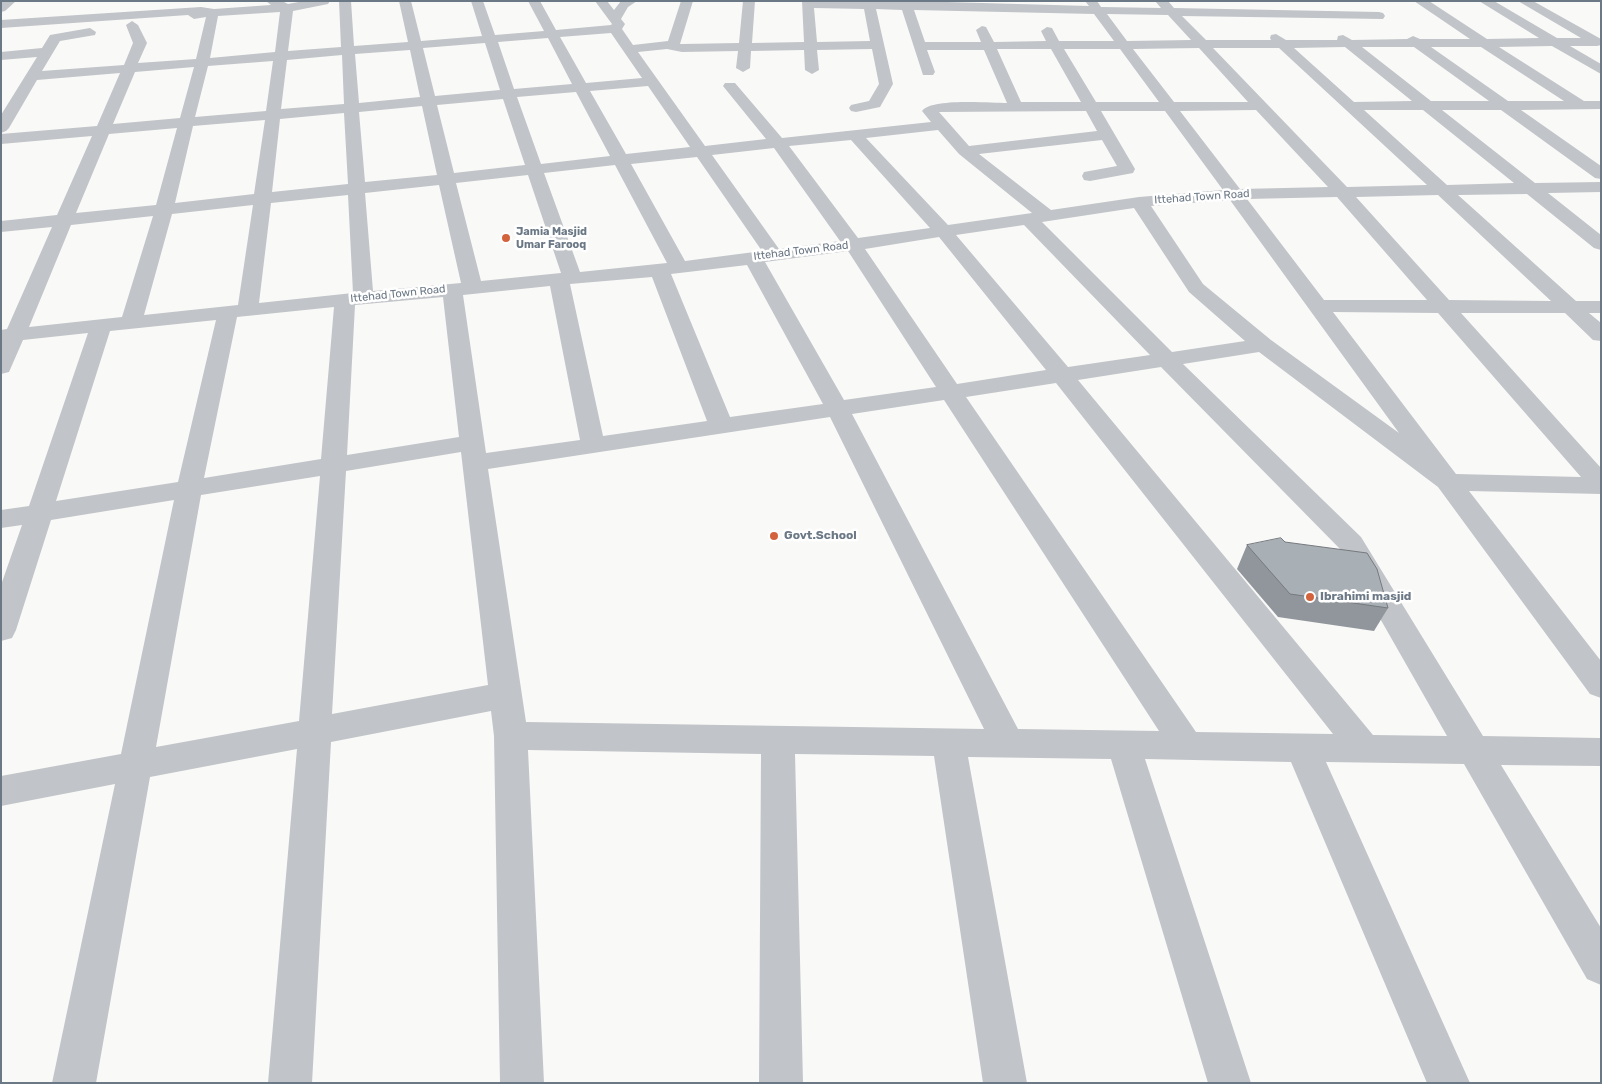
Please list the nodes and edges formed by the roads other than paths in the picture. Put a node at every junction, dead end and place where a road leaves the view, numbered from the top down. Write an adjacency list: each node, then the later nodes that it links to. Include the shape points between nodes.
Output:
1 (253, 1): 27 (street)
2 (324, 1): 21 (street)
3 (345, 1): 55 (street)
4 (405, 1): 46 (street)
5 (477, 1): 37 (street)
6 (534, 1): 34 (street)
7 (601, 1): 32 (street)
8 (631, 1): 32 (street, via 623,5)
9 (687, 1): 49 (street)
10 (749, 1): 53 (street)
11 (1236, 1): 28 (street)
12 (1295, 1): 29 (street)
13 (1359, 1): 30 (street)
14 (1420, 1): 38 (street)
15 (1486, 1): 39 (street)
16 (1524, 1): 44 (street)
17 (808, 3): 18 (street); 50 (street)
18 (869, 3): 19 (street); 51 (street)
19 (906, 4): 20 (street); 52 (street)
20 (970, 4): 22 (street); 47 (street)
21 (280, 5): 27 (street); 58 (street)
22 (1032, 5): 23 (street); 48 (street)
23 (1094, 5): 25 (street); 45 (street)
24 (14, 6): 26 (street)
25 (1166, 6): 28 (street); 40 (street)
26 (1, 10)
27 (220, 12): 31 (street); 33 (street); 59 (street, via 212,23)
28 (1249, 13): 29 (street); 41 (street)
29 (1311, 14): 30 (street); 42 (street)
30 (1379, 16): 43 (street)
31 (1, 24)
32 (615, 24): 34 (street); 54 (street)
33 (132, 25): 35 (street); 60 (street, via 140,43)
34 (552, 34): 37 (street); 67 (street)
35 (56, 38): 36 (street); 56 (street)
36 (37, 39)
37 (490, 39): 46 (street); 68 (street)
38 (1484, 42): 39 (street); 43 (street); 71 (street)
39 (1554, 42): 44 (street); 62 (street)
40 (1202, 43): 41 (street); 45 (street); 74 (street)
41 (1282, 43): 42 (street); 75 (street)
42 (1347, 43): 43 (street); 76 (street)
43 (1416, 43): 70 (street)
44 (1599, 43)
45 (1122, 44): 48 (street); 73 (street)
46 (416, 45): 55 (street); 69 (street)
47 (988, 45): 48 (street); 52 (street); 77 (street)
48 (1055, 45): 78 (street)
49 (672, 46): 53 (street); 54 (street)
50 (810, 46): 51 (street); 53 (street); 61 (street)
51 (878, 46): 80 (street, via 886,84 875,104)
52 (919, 46): 63 (street)
53 (746, 47): 90 (street, via 737,77)
54 (630, 49): 66 (street)
55 (348, 50): 58 (street); 79 (street)
56 (48, 52): 57 (street); 65 (street)
57 (1, 56)
58 (280, 56): 59 (street); 81 (street)
59 (201, 62): 60 (street); 83 (street)
60 (129, 68): 65 (street); 86 (street)
61 (812, 70)
62 (1601, 70)
63 (928, 72)
64 (19, 73): 65 (street)
65 (35, 74): 85 (street)
66 (652, 81): 67 (street); 92 (street)
67 (582, 88): 68 (street); 93 (street)
68 (509, 94): 69 (street); 94 (street)
69 (429, 101): 79 (street); 97 (street)
70 (1504, 105): 71 (street); 76 (street); 95 (street)
71 (1580, 105): 72 (street); 82 (street)
72 (1601, 105)
73 (1168, 106): 74 (street); 78 (street); 103 (street)
74 (1261, 106): 102 (street)
75 (1350, 106): 76 (street); 101 (street)
76 (1427, 106): 99 (street)
77 (1016, 107): 78 (street); 84 (street, via 936,108 930,112)
78 (1090, 107): 88 (street)
79 (351, 108): 81 (street); 100 (street)
80 (856, 108)
81 (273, 115): 83 (street); 104 (street)
82 (1601, 118)
83 (186, 123): 86 (street); 106 (street)
84 (943, 126): 87 (street); 91 (street)
85 (1, 128)
86 (102, 130): 89 (street); 108 (street)
87 (855, 135): 90 (street); 110 (street)
88 (1107, 135): 91 (street); 96 (street, via 1127,169)
89 (1, 140)
90 (778, 143): 92 (street); 112 (street)
91 (965, 150): 107 (street)
92 (702, 152): 93 (street); 113 (street)
93 (621, 160): 94 (street); 114 (street)
94 (535, 170): 97 (street); 115 (street)
95 (1601, 174)
96 (1090, 176)
97 (447, 179): 100 (street); 116 (street)
98 (1601, 187): 99 (street, Ittehad Town Road)
99 (1532, 188): 101 (street, Ittehad Town Road); 111 (street)
100 (356, 189): 104 (street); 117 (street)
101 (1443, 190): 102 (street, Ittehad Town Road); 119 (street)
102 (1343, 193): 103 (street, Ittehad Town Road); 121 (street)
103 (1234, 194): 105 (street, Ittehad Town Road); 118 (street)
104 (261, 199): 106 (street); 122 (street)
105 (1139, 202): 107 (street, Ittehad Town Road); 127 (street, via 1196,288)
106 (163, 210): 108 (street); 123 (street)
107 (1037, 217): 110 (street, Ittehad Town Road); 128 (street)
108 (63, 220): 109 (street); 125 (street)
109 (1, 227)
110 (943, 231): 112 (street, Ittehad Town Road); 130 (street)
111 (1601, 244)
112 (853, 245): 113 (street, Ittehad Town Road); 131 (street)
113 (763, 256): 114 (street, Ittehad Town Road); 132 (street)
114 (669, 269): 115 (street, Ittehad Town Road); 133 (street)
115 (565, 279): 116 (street, Ittehad Town Road); 134 (street)
116 (462, 288): 117 (street, Ittehad Town Road); 135 (street)
117 (354, 299): 122 (street, Ittehad Town Road); 136 (street)
118 (1318, 306): 121 (street); 138 (street)
119 (1570, 307): 120 (street); 121 (street); 126 (street)
120 (1601, 307)
121 (1446, 308): 137 (street)
122 (238, 310): 123 (street, Ittehad Town Road); 139 (street)
123 (131, 322): 124 (street, Ittehad Town Road)
124 (101, 325): 125 (street, Ittehad Town Road); 140 (street)
125 (8, 335): 129 (street)
126 (1601, 335)
127 (1263, 345): 128 (street); 138 (street)
128 (1166, 359): 130 (street); 154 (street, via 1352,544)
129 (1, 367)
130 (1062, 375): 131 (street); 153 (street)
131 (951, 392): 132 (street); 151 (street)
132 (836, 408): 133 (street); 149 (street)
133 (721, 426): 134 (street)
134 (593, 445): 135 (street)
135 (473, 453): 136 (street); 144 (street)
136 (332, 466): 139 (street); 145 (street)
137 (1599, 480): 138 (street)
138 (1448, 482): 143 (street)
139 (189, 489): 140 (street); 156 (street)
140 (40, 513): 141 (street); 142 (street)
141 (1, 519)
142 (1, 630)
143 (1601, 685)
144 (506, 695): 145 (street); 146 (street)
145 (313, 731): 156 (street); 160 (street)
146 (511, 736): 147 (street); 161 (street)
147 (778, 740): 148 (street); 162 (street)
148 (949, 742): 149 (street); 163 (street)
149 (1008, 743): 150 (street)
150 (1124, 745): 151 (street); 164 (street)
151 (1187, 746): 152 (street)
152 (1302, 747): 153 (street); 165 (street)
153 (1364, 748): 154 (street)
154 (1473, 750): 155 (street); 158 (street)
155 (1601, 752)
156 (136, 765): 157 (street); 159 (street)
157 (1, 791)
158 (1601, 965)
159 (74, 1083)
160 (290, 1083)
161 (522, 1083)
162 (781, 1083)
163 (1005, 1083)
164 (1230, 1083)
165 (1449, 1083)

